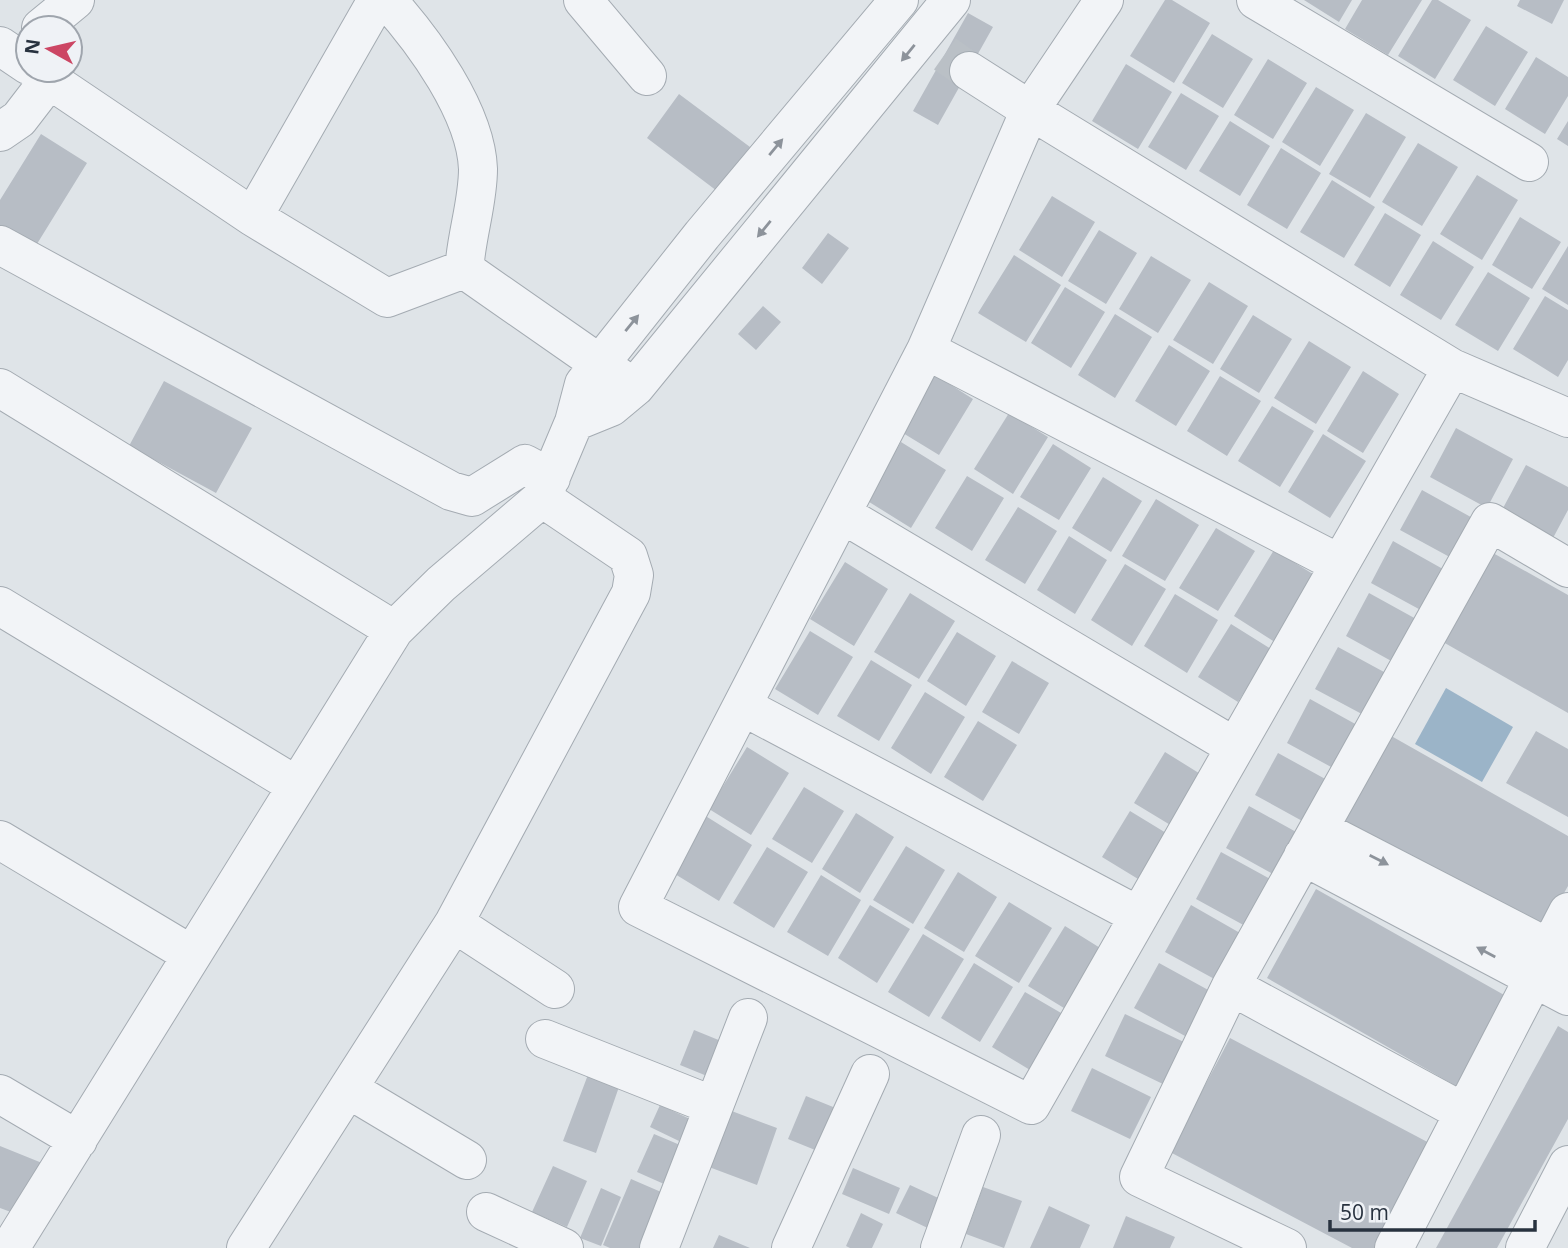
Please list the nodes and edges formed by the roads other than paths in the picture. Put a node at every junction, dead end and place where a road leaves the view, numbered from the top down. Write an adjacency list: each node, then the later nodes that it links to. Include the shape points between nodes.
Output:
1 (75, 0): 10 (street)
2 (377, 0): 17 (street)
3 (387, 0): 19 (street, via 432,59 467,121 475,146 478,170)
4 (583, 0): 11 (street)
5 (899, 0): 21 (street, one-way to 5)
6 (951, 0): 23 (street, one-way to 23)
7 (957, 0): 14 (street, via 957,62)
8 (1104, 0): 14 (street)
9 (1256, 0): 16 (street)
10 (58, 14)
11 (647, 76)
12 (22, 84): 15 (street, via 19,119)
13 (61, 84): 17 (street)
14 (1030, 110): 20 (street); 22 (street)
15 (0, 132)
16 (1529, 162)
17 (253, 217): 19 (street, via 387,298)
18 (0, 245): 27 (street, via 451,491 472,497 525,464)
19 (467, 268): 21 (street)
20 (926, 351): 28 (street); 29 (street)
21 (599, 365): 23 (street); 26 (street, via 584,384)
22 (1452, 369): 25 (street); 29 (street)
23 (635, 387): 26 (street, via 611,407)
24 (0, 388): 32 (street)
25 (1568, 418)
26 (574, 422): 27 (street)
27 (547, 488): 32 (street); 40 (street, via 628,556 634,575 631,593)
28 (842, 514): 33 (street); 34 (street)
29 (1340, 564): 34 (street)
30 (1568, 568): 37 (street, via 1490,522)
31 (0, 606): 35 (street)
32 (394, 630): 35 (street)
33 (742, 706): 39 (street); 39 (street, via 638,907 1031,1105)
34 (1235, 747): 39 (street)
35 (297, 786): 41 (street)
36 (0, 839): 41 (street)
37 (1311, 843): 42 (street); 43 (street)
38 (1568, 912): 42 (street)
39 (1139, 916)
40 (454, 923): 44 (street); 49 (street)
41 (192, 955): 54 (street)
42 (1550, 961): 45 (street); 52 (street)
43 (1231, 986): 52 (street); 64 (street, via 1139,1177)
44 (555, 989)
45 (1568, 996)
46 (748, 1018): 51 (street)
47 (545, 1039): 51 (street)
48 (870, 1074): 62 (street)
49 (350, 1090): 55 (street); 59 (street)
50 (0, 1094): 54 (street)
51 (714, 1106): 61 (street)
52 (1464, 1112): 65 (street)
53 (981, 1135): 63 (street)
54 (78, 1140): 58 (street)
55 (467, 1160)
56 (1568, 1165): 66 (street)
57 (486, 1212): 60 (street)
58 (10, 1248)
59 (247, 1248)
60 (564, 1248)
61 (659, 1248)
62 (792, 1248)
63 (940, 1248)
64 (1287, 1248)
65 (1394, 1248)
66 (1525, 1248)

